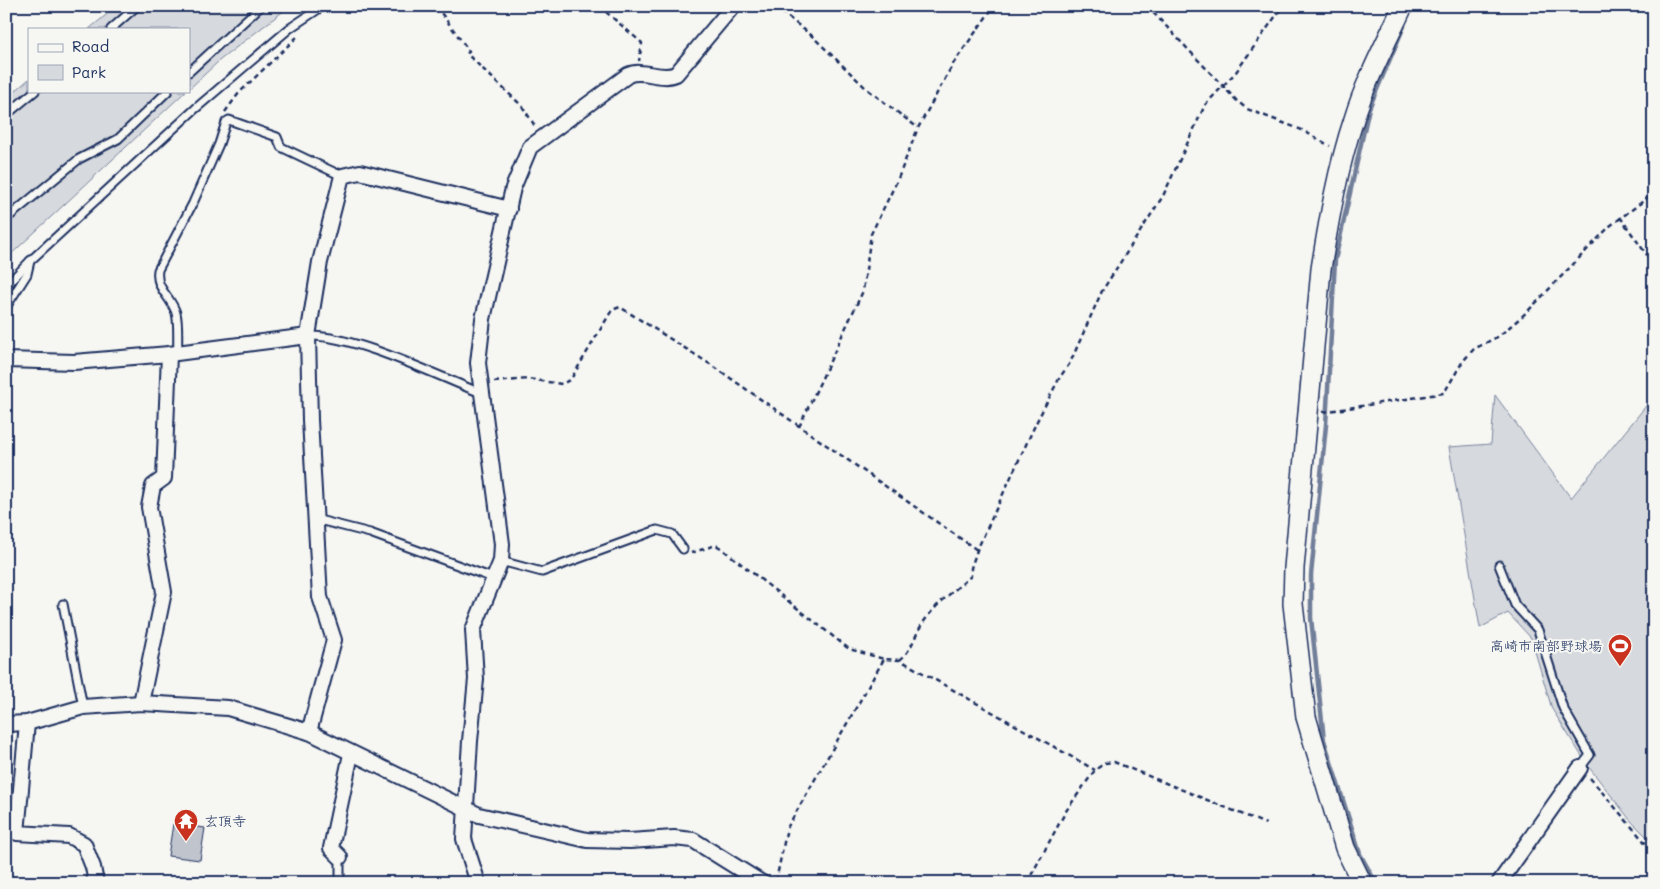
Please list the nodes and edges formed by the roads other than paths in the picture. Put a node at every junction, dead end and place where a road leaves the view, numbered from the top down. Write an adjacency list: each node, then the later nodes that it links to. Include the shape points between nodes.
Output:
1 (137, 6): 6 (lane)
2 (261, 6): 7 (lane)
3 (323, 6): 14 (lane, via 290,28 188,116)
4 (733, 6): 12 (street, via 676,74 665,77 638,72 628,75 530,147 513,188)
5 (1403, 6): 40 (street, via 1359,103 1321,269 1294,568 1293,604 1306,717 1345,848)
6 (112, 28)
7 (190, 71)
8 (34, 92): 10 (lane)
9 (167, 92): 13 (lane, via 118,139 79,159)
10 (6, 115)
11 (342, 176): 12 (street, via 360,172); 17 (street, via 320,262); 18 (lane, via 281,147 277,137 229,120 226,122 220,144 193,203 158,270 159,285 176,312)
12 (509, 209): 20 (street, via 479,344)
13 (6, 219)
14 (30, 261): 15 (lane); 16 (lane, via 27,274)
15 (6, 286)
16 (6, 307)
17 (308, 336): 18 (street); 20 (lane, via 344,341); 21 (street)
18 (173, 353): 19 (street, via 74,362); 27 (street, via 164,478 153,486 149,507 164,592)
19 (6, 360)
20 (480, 388): 23 (street, via 502,544)
21 (314, 519): 25 (lane, via 370,533); 31 (street, via 320,597 334,640)
22 (683, 549): 23 (lane, via 672,534 657,530 542,572)
23 (501, 561): 25 (street)
24 (1498, 565): 33 (lane, via 1515,605 1538,630 1563,708 1590,755)
25 (493, 578): 34 (street, via 473,630 476,679)
26 (63, 604): 28 (lane)
27 (141, 703): 28 (street); 31 (street, via 228,708)
28 (83, 707): 29 (street)
29 (27, 723): 30 (street); 36 (street, via 17,833 69,836 84,844)
30 (6, 724)
31 (309, 732): 32 (street)
32 (351, 754): 34 (street); 35 (street, via 331,848)
33 (1580, 768): 41 (street)
34 (465, 809): 38 (street, via 464,839); 39 (street, via 587,840 693,840)
35 (340, 856): 37 (lane, via 340,879)
36 (96, 883)
37 (343, 883)
38 (478, 883)
39 (762, 883)
40 (1362, 883)
41 (1499, 883)

